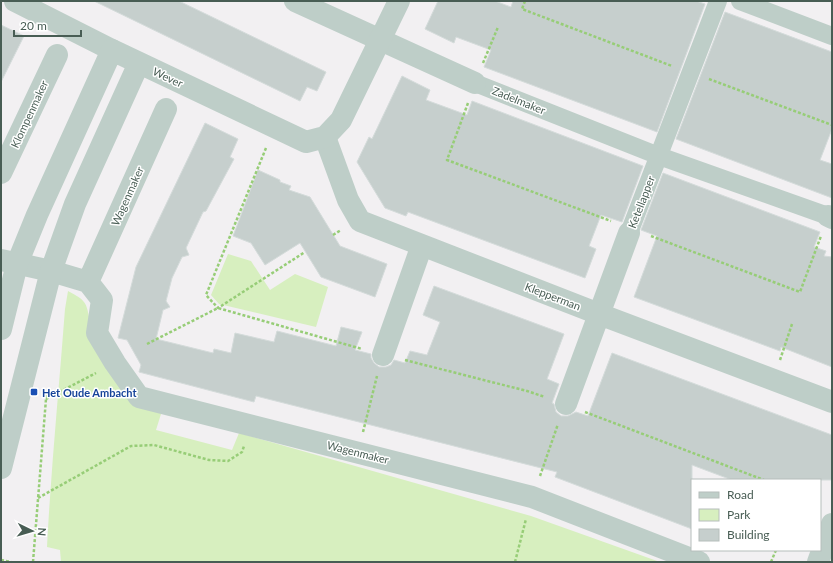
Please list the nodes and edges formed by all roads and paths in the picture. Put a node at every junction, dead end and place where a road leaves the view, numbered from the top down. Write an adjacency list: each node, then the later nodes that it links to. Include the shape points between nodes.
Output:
1 (15, 1): 9 (street, Wever)
2 (295, 1): 8 (street, Zadelmaker)
3 (399, 1): 8 (street)
4 (718, 1): 16 (street, Ketellapper)
5 (740, 1): 7 (street)
6 (498, 27): 12 (path)
7 (832, 36)
8 (380, 40): 12 (street, Zadelmaker); 15 (street, via 341,120)
9 (112, 50): 11 (street, Wever); 22 (street, via 37,215)
10 (57, 55): 17 (street, Klompenmaker)
11 (139, 63): 14 (street, Wever); 23 (street, via 74,204)
12 (475, 83): 16 (street, Zadelmaker)
13 (166, 109): 24 (street, Wagenmaker)
14 (275, 127): 15 (street, Wever, via 306,142); 21 (path, via 206,295 218,308)
15 (325, 137): 20 (street, Klepperman, via 348,200 360,221)
16 (659, 156): 18 (street); 19 (street, Ketellapper)
17 (1, 173)
18 (830, 217)
19 (629, 233): 25 (street, Ketellapper)
20 (422, 245): 25 (street, Klepperman); 28 (street)
21 (305, 252)
22 (9, 262): 23 (street); 27 (street)
23 (51, 271): 24 (street); 37 (street)
24 (88, 282): 29 (street, Wagenmaker, via 102,300 97,333)
25 (599, 314): 30 (street, Klepperman); 34 (street, Ketellapper)
26 (792, 324): 30 (path)
27 (1, 329)
28 (383, 355): 36 (path)
29 (115, 363): 32 (path); 35 (street, Wagenmaker, via 138,397)
30 (773, 379): 33 (street, Klepperman)
31 (44, 384): 32 (path)
32 (46, 399): 40 (path)
33 (832, 402)
34 (566, 404): 38 (path)
35 (251, 426): 36 (street, Wagenmaker); 40 (path, via 242,452 228,461 209,460 154,445 131,446)
36 (358, 452): 39 (street, Wagenmaker)
37 (1, 468)
38 (761, 479)
39 (532, 496): 46 (path); 47 (street, Wagenmaker)
40 (38, 498): 45 (path)
41 (832, 524): 49 (street)
42 (776, 551): 48 (path)
43 (1, 560): 44 (path)
44 (11, 562)
45 (33, 562)
46 (515, 562)
47 (699, 562)
48 (771, 562)
49 (818, 562)

